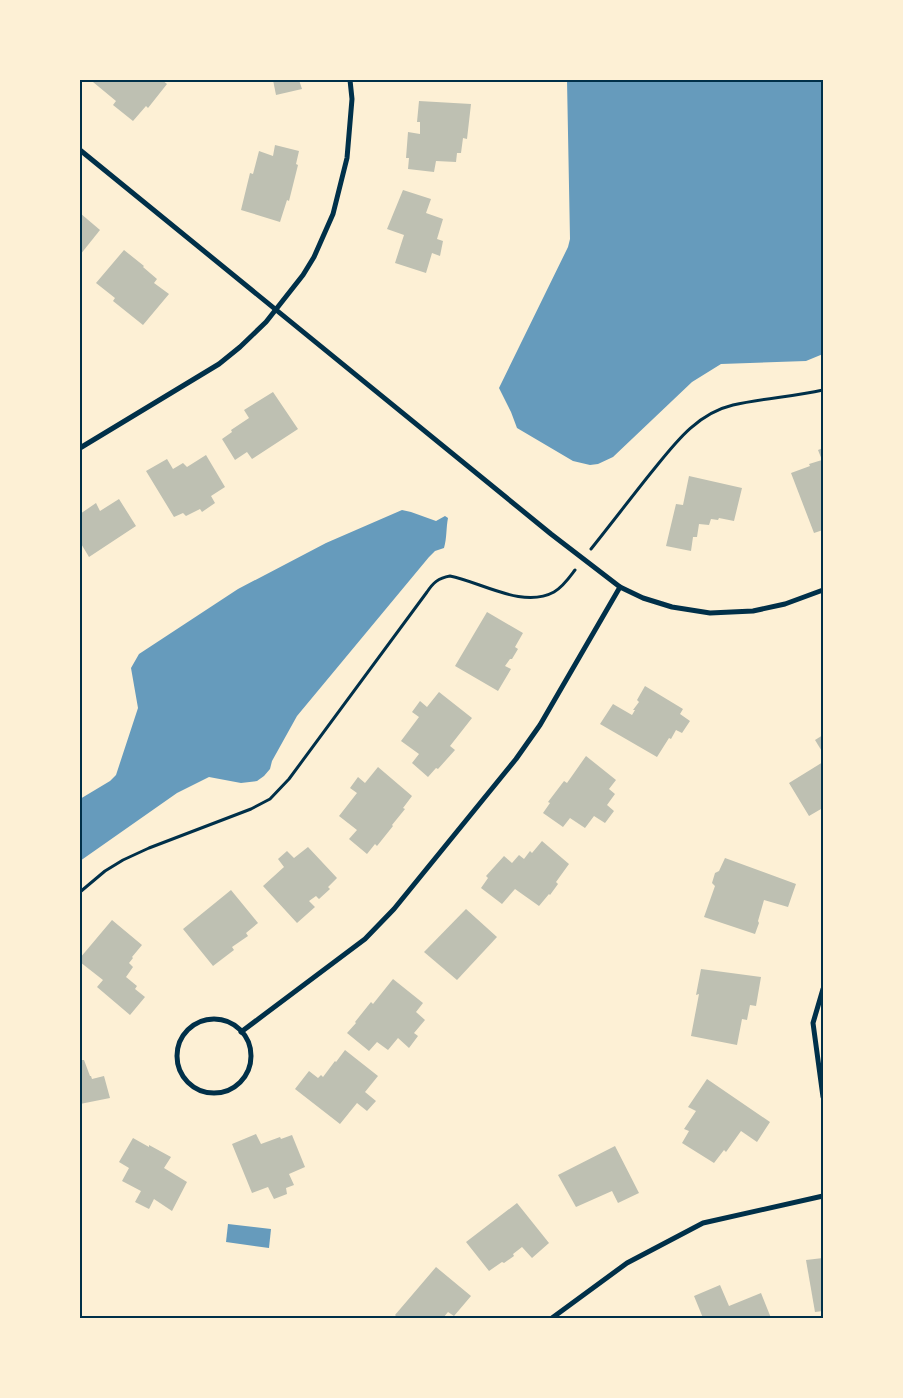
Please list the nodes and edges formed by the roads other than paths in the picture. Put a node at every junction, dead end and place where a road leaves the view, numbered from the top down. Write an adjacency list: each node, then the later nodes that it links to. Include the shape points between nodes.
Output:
1 (350, 80): 3 (street, via 352,99 347,158 333,214 314,257)
2 (80, 150): 3 (street)
3 (275, 310): 4 (street, via 240,347 218,364); 5 (street)
4 (80, 448)
5 (620, 587): 6 (street, via 672,607 710,613 753,611); 8 (street, via 540,725 394,909 365,939)
6 (823, 590)
7 (823, 989): 9 (street, via 813,1023)
8 (241, 1032): 8 (street, via 225,1022 213,1020 191,1028 180,1042 177,1059 187,1082 196,1089 220,1093 241,1081 251,1059 250,1047)
9 (823, 1097)
10 (823, 1196): 11 (street, via 703,1223 627,1263)
11 (552, 1318)

